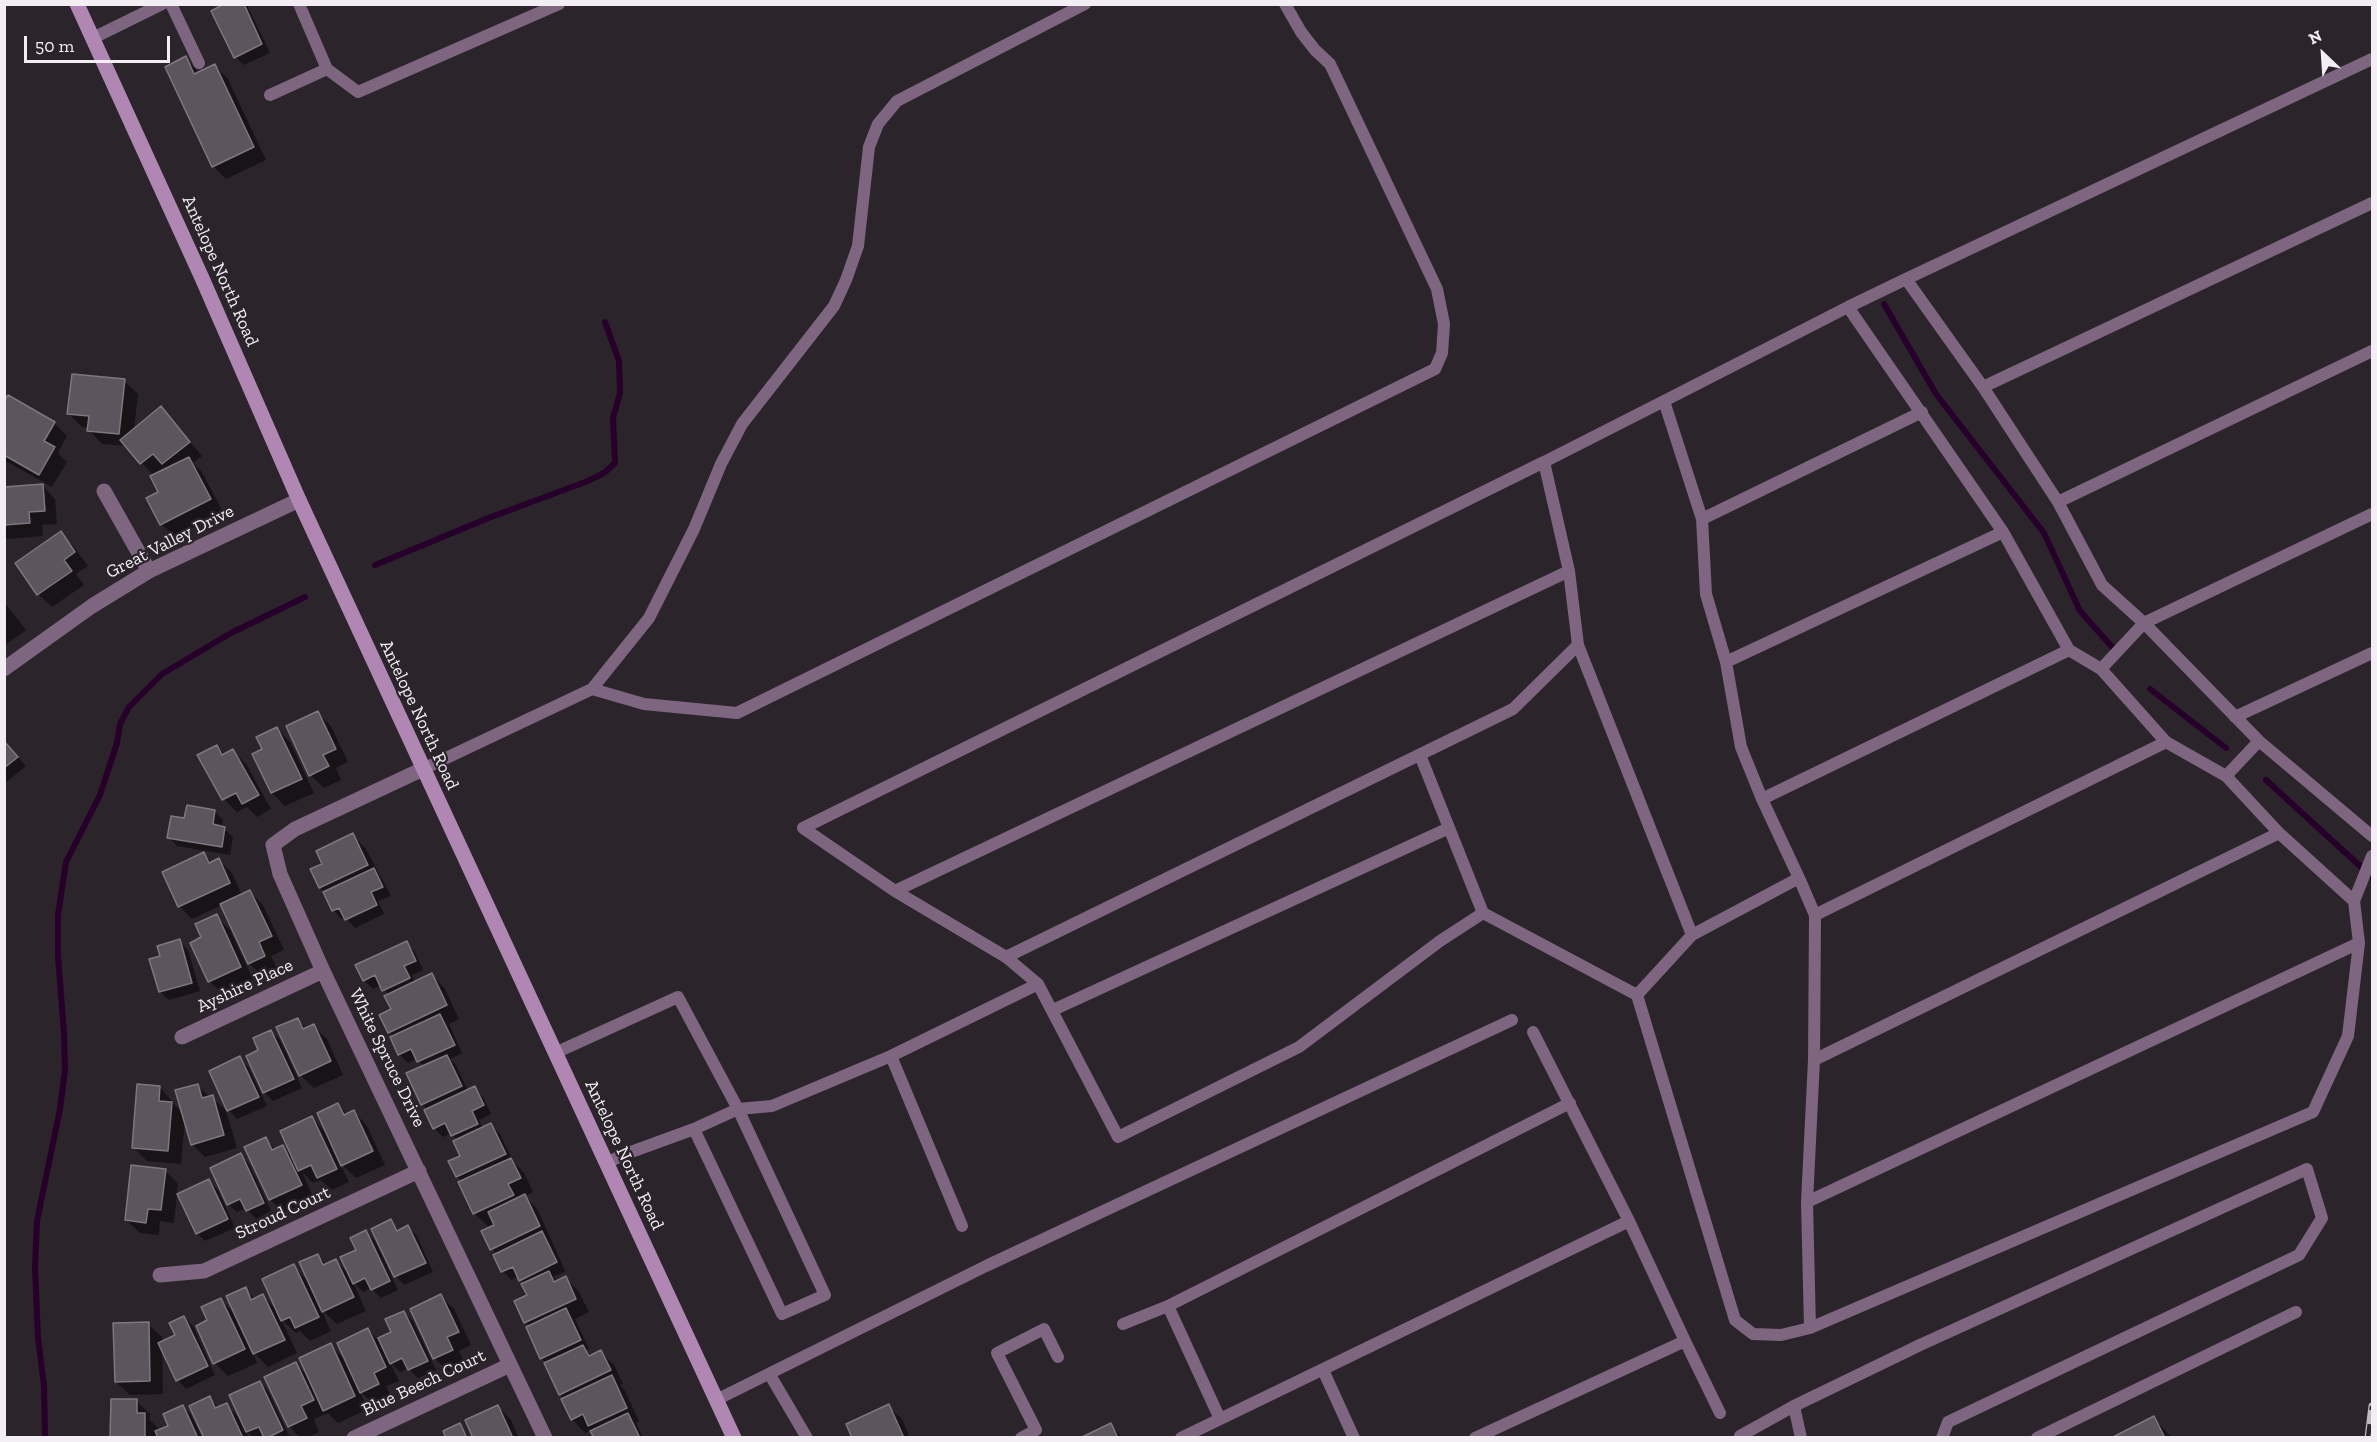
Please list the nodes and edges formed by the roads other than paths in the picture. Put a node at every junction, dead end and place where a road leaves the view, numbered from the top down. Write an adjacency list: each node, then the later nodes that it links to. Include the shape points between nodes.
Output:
1 (77, 4): 8 (main road, Antelope North Road)
2 (162, 4): 8 (lane)
3 (171, 4): 10 (lane)
4 (299, 4): 11 (lane)
5 (559, 4): 11 (lane, via 358,92)
6 (1085, 4): 36 (lane, via 897,101 878,124 870,147 858,246 834,306 742,424 649,618)
7 (1285, 4): 36 (lane, via 1300,32 1330,64 1437,289 1444,324 1442,353 1435,369 737,713 644,704)
8 (93, 38): 22 (main road, Antelope North Road)
9 (2373, 59): 14 (lane)
10 (199, 63)
11 (327, 69): 12 (lane)
12 (270, 95)
13 (2373, 203): 17 (lane)
14 (1906, 279): 15 (lane); 17 (lane)
15 (1848, 307): 18 (lane); 19 (lane)
16 (2373, 351): 23 (lane)
17 (1983, 387): 23 (lane)
18 (1664, 401): 20 (lane); 25 (lane)
19 (1922, 412): 25 (lane); 26 (lane)
20 (1544, 462): 28 (lane); 49 (lane, via 803,828)
21 (104, 491): 27 (street)
22 (299, 500): 27 (street, Great Valley Drive); 41 (main road, Antelope North Road)
23 (2058, 502): 29 (lane, via 2102,585)
24 (2373, 513): 29 (lane)
25 (1702, 519): 33 (lane, via 1706,594)
26 (2003, 532): 31 (lane); 33 (lane)
27 (149, 571): 34 (street, Great Valley Drive)
28 (1569, 571): 30 (lane); 49 (lane)
29 (2144, 623): 35 (lane); 37 (lane)
30 (1578, 645): 40 (lane, via 1513,709); 53 (lane)
31 (2069, 650): 35 (lane); 43 (lane)
32 (2373, 653): 37 (lane)
33 (1726, 662): 43 (lane, via 1741,747)
34 (4, 669)
35 (2101, 669): 39 (lane)
36 (592, 689): 41 (lane)
37 (2235, 717): 38 (lane)
38 (2259, 741): 42 (lane); 46 (lane)
39 (2166, 742): 42 (lane); 52 (lane)
40 (1420, 754): 44 (lane); 55 (lane)
41 (423, 770): 56 (street, White Spruce Drive, via 295,829 273,844 280,874); 63 (main road, Antelope North Road)
42 (2226, 776): 45 (lane)
43 (1762, 800): 48 (lane)
44 (1449, 828): 51 (lane); 59 (lane)
45 (2279, 833): 50 (lane); 65 (lane)
46 (2373, 836)
47 (2373, 856): 50 (lane)
48 (1799, 878): 52 (lane); 53 (lane)
49 (895, 891): 55 (lane)
50 (2354, 901): 54 (lane)
51 (1483, 913): 58 (lane); 59 (lane, via 1299,1047 1118,1137)
52 (1815, 915): 65 (lane)
53 (1692, 935): 58 (lane)
54 (2360, 943): 71 (lane); 78 (lane, via 2348,1036 2313,1112)
55 (1006, 957): 57 (lane)
56 (323, 971): 62 (street, Ayshire Place); 70 (street, White Spruce Drive)
57 (1038, 984): 59 (lane); 64 (lane)
58 (1637, 995): 78 (lane, via 1736,1320 1754,1334 1781,1335)
59 (1053, 1011)
60 (1512, 1020): 83 (lane, via 986,1266)
61 (1533, 1032): 66 (lane)
62 (182, 1037)
63 (555, 1053): 67 (lane, via 678,997); 69 (main road, Antelope North Road)
64 (891, 1056): 67 (lane, via 772,1106); 73 (lane)
65 (1814, 1060): 71 (lane)
66 (1570, 1103): 72 (lane); 75 (lane)
67 (738, 1109): 68 (lane); 68 (lane, via 825,1295 782,1314)
68 (694, 1130): 69 (lane)
69 (606, 1164): 84 (main road, Antelope North Road)
70 (419, 1171): 74 (street, Stroud Court, via 204,1271); 81 (street, White Spruce Drive)
71 (1807, 1202): 78 (lane)
72 (1629, 1221): 79 (lane); 82 (lane)
73 (962, 1226)
74 (160, 1275)
75 (1168, 1306): 77 (lane); 87 (lane)
76 (2296, 1312): 99 (lane)
77 (1123, 1323)
78 (1810, 1328)
79 (1685, 1341): 86 (lane); 95 (lane)
80 (1058, 1357): 92 (lane, via 1044,1329 997,1353 1036,1430)
81 (510, 1365): 88 (street, Blue Beech Court); 89 (street, White Spruce Drive)
82 (1323, 1370): 87 (lane); 94 (lane)
83 (770, 1375): 84 (lane); 91 (lane)
84 (716, 1400): 90 (main road, Antelope North Road)
85 (1794, 1406): 96 (lane); 97 (lane); 98 (lane, via 2307,1169 2322,1218 2299,1255 1947,1422)
86 (1720, 1413)
87 (1220, 1419): 93 (lane)
88 (354, 1437)
89 (545, 1437)
90 (734, 1437)
91 (807, 1437)
92 (1021, 1437)
93 (1181, 1437)
94 (1354, 1437)
95 (1475, 1437)
96 (1738, 1437)
97 (1801, 1437)
98 (1942, 1437)
99 (2037, 1437)

